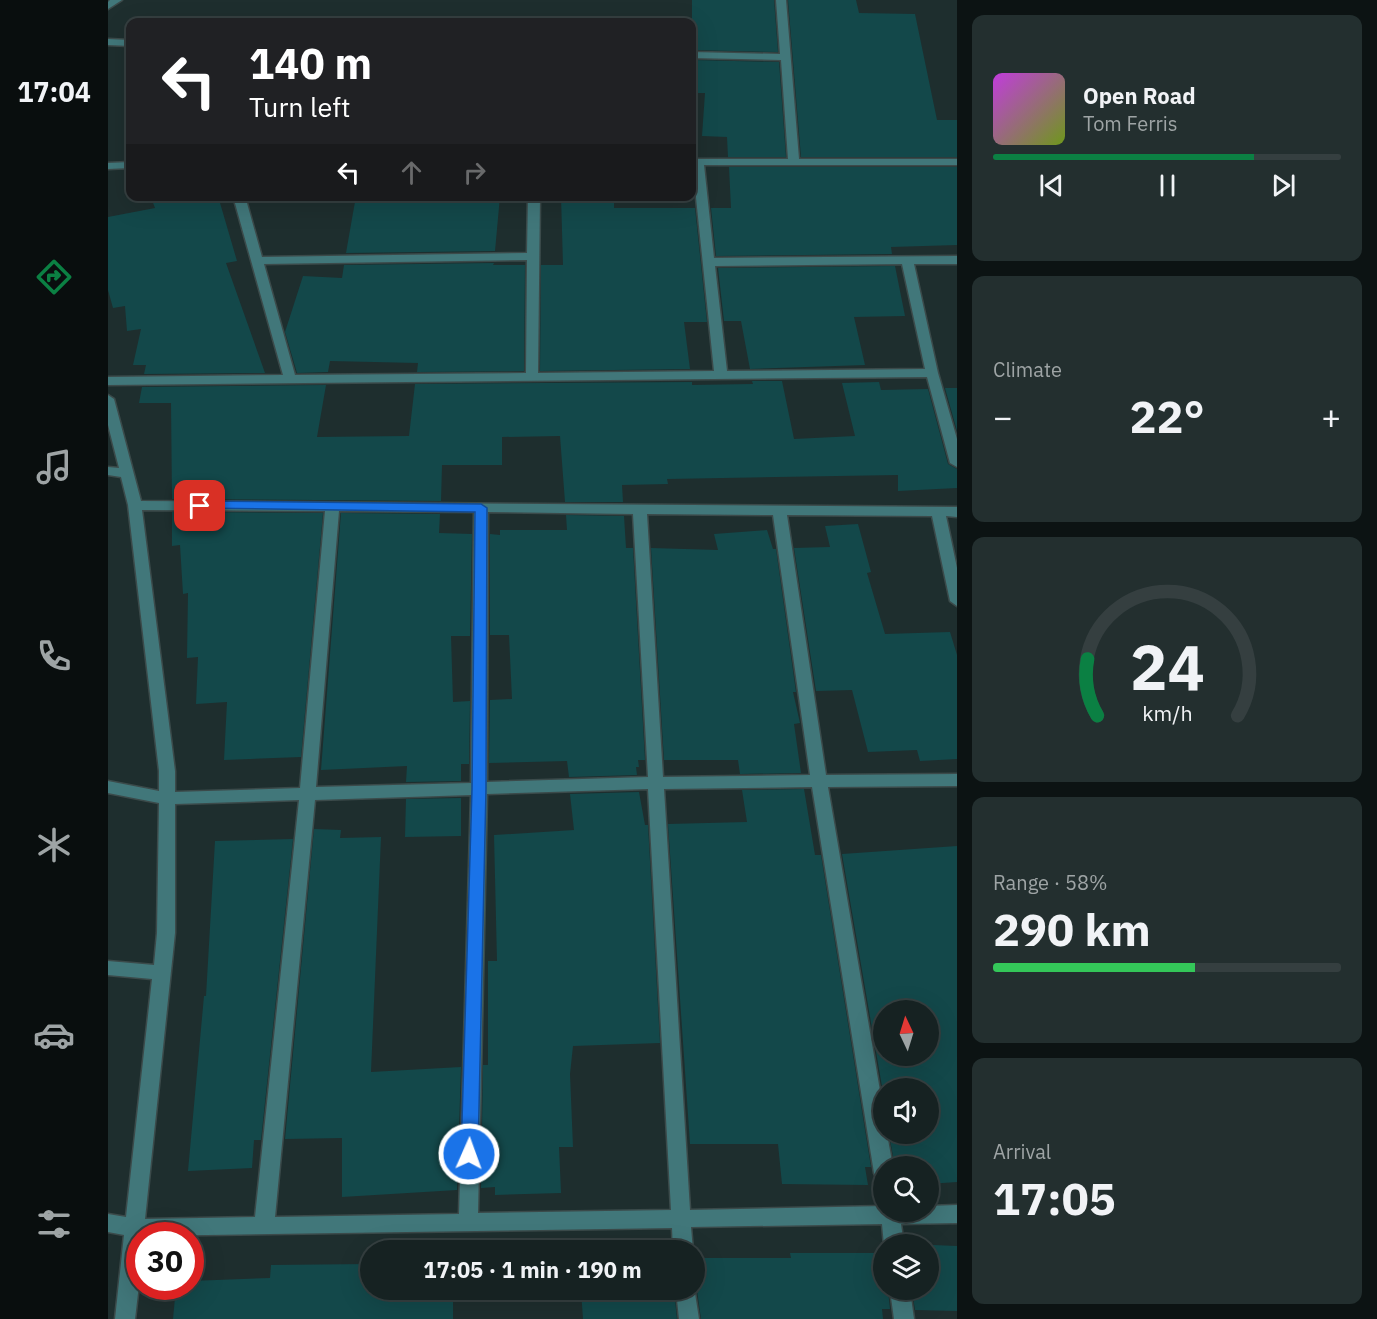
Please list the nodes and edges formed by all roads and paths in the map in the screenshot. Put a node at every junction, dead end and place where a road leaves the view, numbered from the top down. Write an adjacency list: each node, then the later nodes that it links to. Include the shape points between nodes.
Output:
1 (117, 0): 3 (street)
2 (781, 0): 7 (street)
3 (108, 6)
4 (108, 42): 5 (street)
5 (126, 43)
6 (696, 55): 7 (street)
7 (784, 57): 10 (street)
8 (696, 162): 10 (street)
9 (957, 162): 10 (street)
10 (794, 163)
11 (126, 165): 12 (street)
12 (108, 166)
13 (696, 169): 20 (street)
14 (240, 201): 18 (street)
15 (534, 201): 16 (street)
16 (533, 256): 18 (street); 23 (street)
17 (957, 260): 19 (street)
18 (257, 261): 24 (street)
19 (907, 261): 20 (street); 21 (street)
20 (709, 262): 22 (street)
21 (932, 373): 22 (street); 27 (street)
22 (721, 375): 23 (street)
23 (532, 377): 24 (street)
24 (290, 379): 25 (street)
25 (108, 381)
26 (108, 399): 29 (street)
27 (957, 463)
28 (108, 471): 29 (street)
29 (126, 473): 30 (street)
30 (135, 505): 31 (street); 44 (street, via 167,771)
31 (332, 507): 32 (street); 43 (street)
32 (481, 508): 33 (street); 42 (street)
33 (640, 509): 34 (street); 40 (street)
34 (779, 511): 35 (street); 39 (street)
35 (938, 512): 36 (street); 37 (street)
36 (957, 512)
37 (957, 601)
38 (957, 780): 39 (street)
39 (819, 782): 40 (street); 47 (street)
40 (655, 783): 42 (street); 51 (street)
41 (108, 787): 44 (street)
42 (479, 789): 43 (street); 53 (street)
43 (308, 794): 44 (street); 56 (street)
44 (166, 798): 46 (street, via 166,933)
45 (108, 968): 46 (street)
46 (162, 973): 52 (street)
47 (881, 1156)
48 (873, 1214): 51 (street)
49 (939, 1214): 50 (street)
50 (957, 1214)
51 (680, 1218): 53 (street); 58 (street)
52 (135, 1222)
53 (468, 1222): 56 (street)
54 (108, 1223): 55 (street)
55 (126, 1226)
56 (264, 1226): 57 (street)
57 (204, 1227)
58 (682, 1240)
59 (127, 1300): 62 (street)
60 (687, 1300): 63 (street)
61 (901, 1300): 64 (street)
62 (125, 1319)
63 (688, 1319)
64 (904, 1319)

